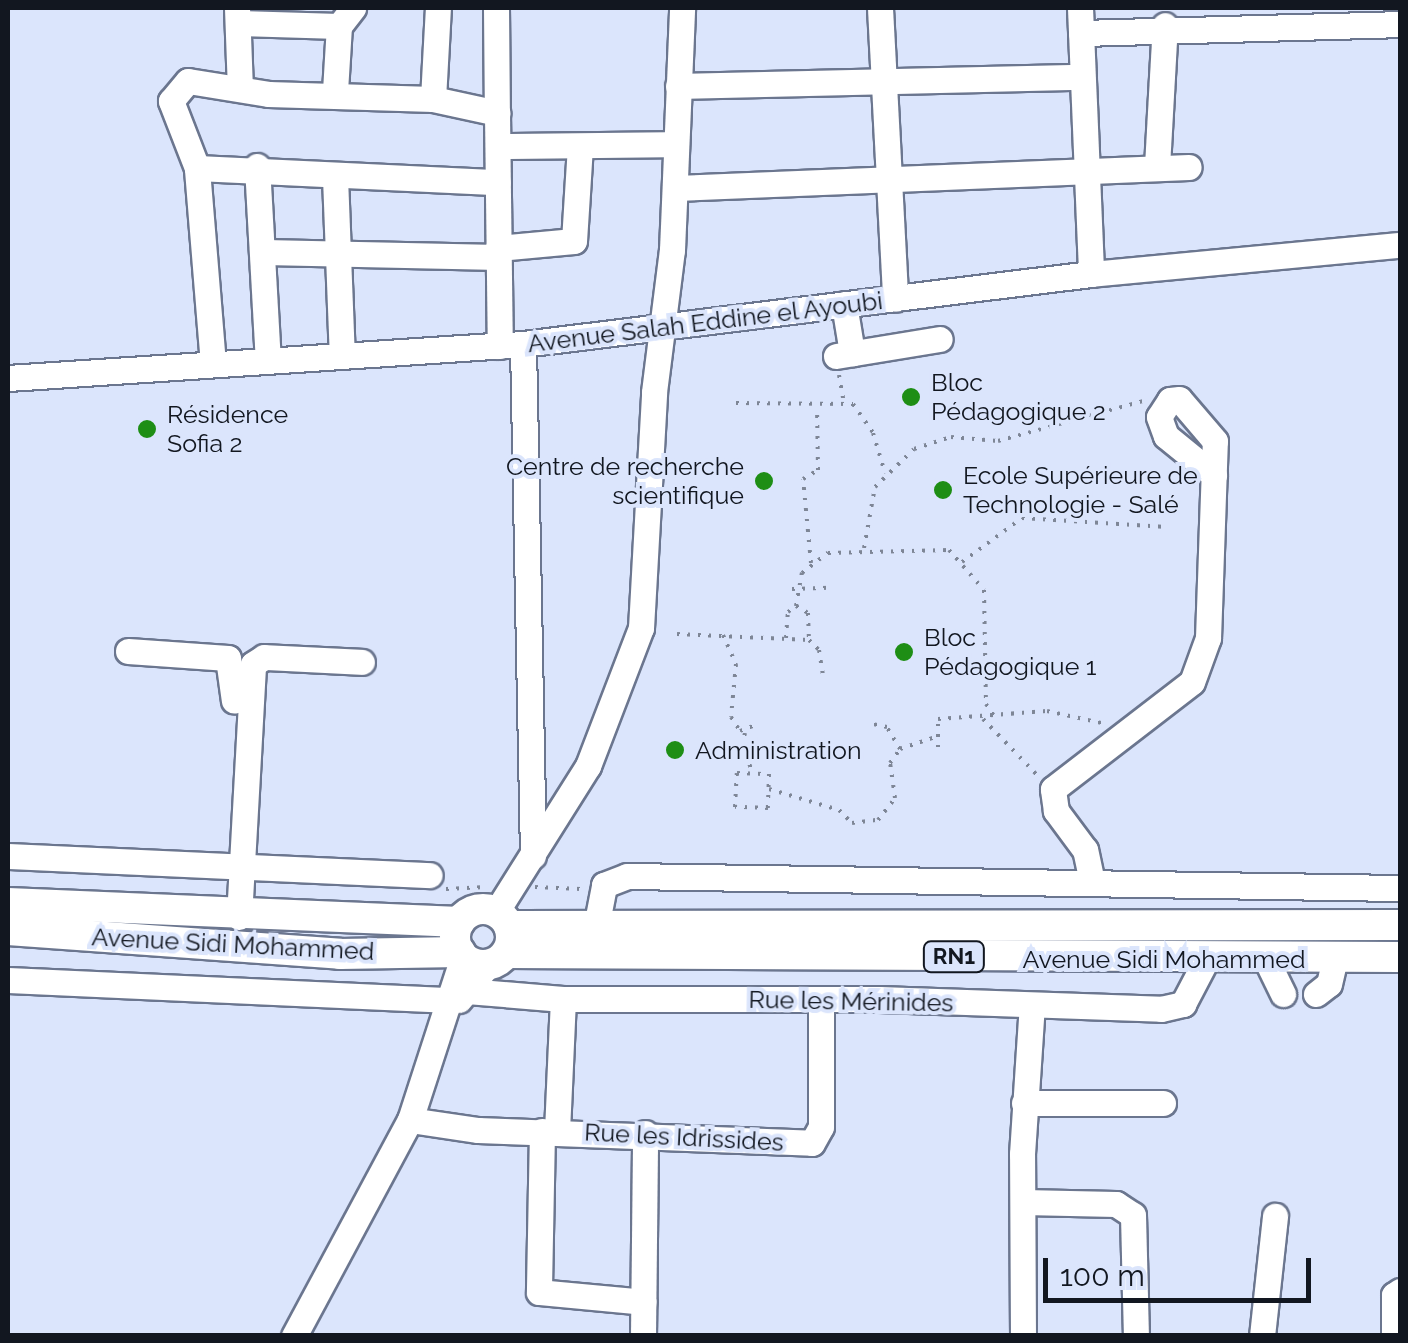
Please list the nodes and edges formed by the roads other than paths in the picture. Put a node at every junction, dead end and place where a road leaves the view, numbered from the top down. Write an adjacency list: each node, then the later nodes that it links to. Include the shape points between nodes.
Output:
1 (438, 8): 16 (street)
2 (496, 8): 17 (street)
3 (682, 8): 13 (street)
4 (880, 8): 12 (street)
5 (238, 15): 7 (street); 14 (street)
6 (1364, 16): 8 (street); 10 (street)
7 (346, 17): 15 (street)
8 (1178, 19): 9 (street); 22 (street)
9 (1080, 20): 11 (street)
10 (1400, 24)
11 (1080, 78): 12 (street); 25 (street)
12 (884, 80): 13 (street); 27 (street)
13 (678, 86): 18 (street)
14 (240, 88): 15 (street); 24 (street, via 188,81 173,94 175,121)
15 (334, 91): 16 (street)
16 (433, 99): 17 (street)
17 (497, 113): 19 (street)
18 (676, 144): 20 (street); 29 (street)
19 (498, 146): 20 (street); 28 (street)
20 (580, 146): 32 (street, via 574,241)
21 (256, 166): 24 (street); 26 (street); 31 (street)
22 (1157, 166): 23 (street); 25 (street)
23 (1189, 166)
24 (198, 168): 42 (street)
25 (1085, 169): 27 (street); 34 (street)
26 (335, 178): 28 (street); 33 (street)
27 (888, 178): 29 (street); 35 (street)
28 (498, 182): 32 (street)
29 (675, 188): 37 (street)
30 (1400, 244): 34 (street, Avenue Salah Eddine el Ayoubi)
31 (265, 252): 33 (street); 41 (street)
32 (498, 252): 33 (street); 39 (street)
33 (334, 254): 40 (street)
34 (1090, 274): 35 (street, Avenue Salah Eddine el Ayoubi)
35 (895, 299): 36 (street, Avenue Salah Eddine el Ayoubi)
36 (844, 304): 37 (street, Avenue Salah Eddine el Ayoubi); 38 (street, via 844,355)
37 (662, 327): 39 (street, Avenue Salah Eddine el Ayoubi); 48 (street, via 641,628 588,766)
38 (940, 339)
39 (512, 345): 40 (street, Avenue Salah Eddine el Ayoubi); 48 (street)
40 (342, 356): 41 (street, Avenue Salah Eddine el Ayoubi)
41 (268, 362): 42 (street, Avenue Salah Eddine el Ayoubi)
42 (213, 364): 43 (street, Avenue Salah Eddine el Ayoubi)
43 (8, 378)
44 (1160, 410): 51 (street, via 1180,399 1212,433 1208,638 1200,668 1185,689 1053,789 1056,812 1085,850)
45 (128, 651): 49 (street, via 216,655 232,662 229,843)
46 (362, 662): 49 (street, via 264,657 252,664)
47 (8, 856): 49 (street)
48 (533, 856): 60 (street)
49 (239, 862): 50 (street); 54 (street)
50 (430, 875)
51 (1092, 882): 52 (street); 55 (street, via 627,876 604,884)
52 (1400, 888)
53 (8, 902): 54 (main road, Avenue Sidi Mohammed / RN1)
54 (239, 918): 60 (main road, Avenue Sidi Mohammed / RN1)
55 (597, 922): 58 (main road, Avenue Sidi Mohammed / RN1); 60 (main road, Avenue Sidi Mohammed / RN1)
56 (1342, 926): 57 (main road, Avenue Sidi Mohammed / RN1); 58 (main road, Avenue Sidi Mohammed / RN1); 62 (main road)
57 (1400, 926)
58 (1264, 928): 64 (main road)
59 (8, 930): 60 (main road, Avenue Sidi Mohammed / RN1, via 340,954)
60 (483, 941): 61 (main road, Avenue Sidi Mohammed / RN1); 72 (street)
61 (884, 957): 65 (main road, Avenue Sidi Mohammed / RN1); 70 (street)
62 (1340, 958): 63 (main road, Avenue Sidi Mohammed / RN1); 64 (main road, Avenue Sidi Mohammed / RN1); 68 (street, via 1329,984)
63 (1400, 958)
64 (1266, 959): 65 (main road, Avenue Sidi Mohammed / RN1); 67 (street)
65 (1206, 960): 73 (street, Rue les Mérinides, via 1178,1008)
66 (8, 980): 72 (street, Rue les Mérinides)
67 (1283, 994)
68 (1316, 994)
69 (562, 999): 71 (street, Rue les Mérinides); 72 (street, Rue les Mérinides); 77 (street)
70 (879, 999): 71 (street, Rue les Mérinides); 73 (street, Rue les Mérinides)
71 (821, 1000): 78 (street, Rue les Idrissides, via 815,1142)
72 (453, 1002): 76 (street)
73 (1032, 1005): 74 (street)
74 (1024, 1103): 75 (street); 79 (street)
75 (1163, 1103)
76 (410, 1120): 77 (street, Rue les Idrissides); 83 (street)
77 (550, 1131): 78 (street, Rue les Idrissides); 82 (street, via 539,1292)
78 (645, 1133): 82 (street)
79 (1023, 1202): 85 (street); 86 (street, via 1116,1204 1133,1215)
80 (1275, 1216): 87 (street)
81 (1400, 1291): 88 (street, via 1394,1295)
82 (644, 1302): 84 (street)
83 (294, 1336)
84 (643, 1336)
85 (1023, 1336)
86 (1136, 1336)
87 (1262, 1336)
88 (1394, 1336)

